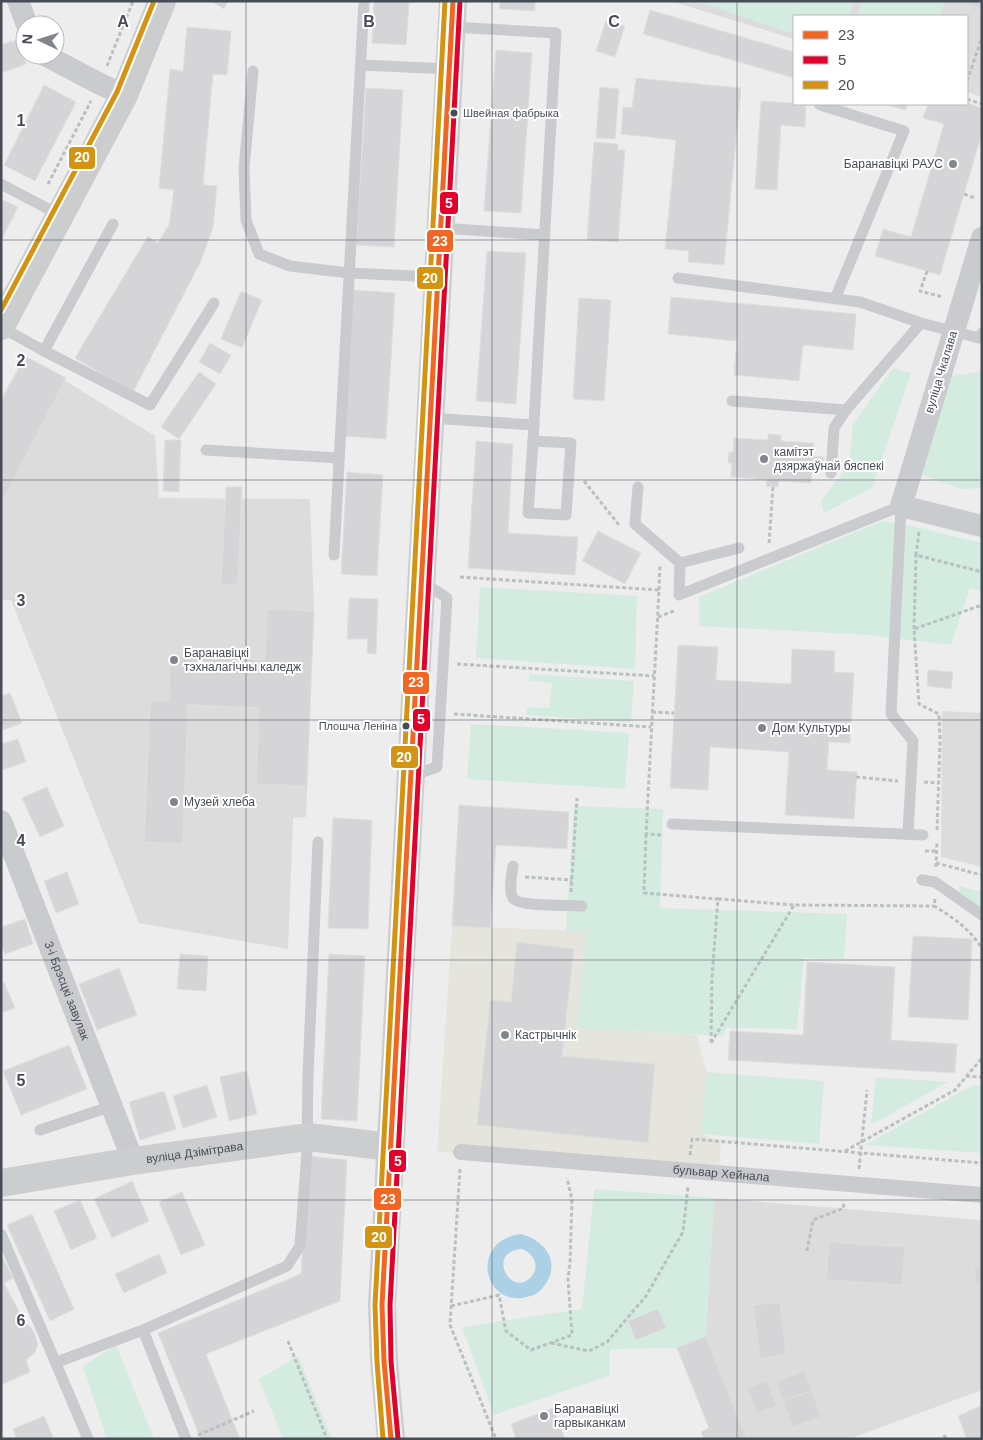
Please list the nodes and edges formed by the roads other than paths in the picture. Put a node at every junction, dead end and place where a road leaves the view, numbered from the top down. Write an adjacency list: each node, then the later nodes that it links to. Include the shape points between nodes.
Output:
1 (18, 1): 5 (street)
2 (162, 1): 10 (main road)
3 (364, 1): 7 (lane)
4 (452, 14): 8 (main road); 16 (lane, via 556,33)
5 (23, 15)
6 (64, 65): 10 (street)
7 (361, 65): 8 (lane); 18 (lane)
8 (449, 69): 15 (main road)
9 (253, 71): 18 (lane, via 244,168 246,220 259,254 290,266)
10 (124, 95): 13 (main road)
11 (820, 105): 21 (lane, via 904,131)
12 (1, 184): 13 (lane)
13 (49, 209): 24 (main road)
14 (113, 224): 27 (lane)
15 (441, 228): 16 (lane); 19 (main road)
16 (545, 235): 31 (lane)
17 (982, 238): 25 (street, вуліца Чкалава)
18 (350, 273): 19 (lane); 34 (lane)
19 (438, 277): 30 (main road)
20 (678, 278): 21 (lane)
21 (835, 299): 23 (lane, via 860,302)
22 (214, 303): 27 (lane, via 150,406)
23 (921, 322): 25 (lane); 29 (lane)
24 (1, 326): 27 (lane)
25 (953, 331): 26 (lane, via 979,338); 37 (street, вуліца Чкалава)
26 (982, 332)
27 (44, 351)
28 (732, 402): 29 (lane)
29 (846, 410): 35 (lane, via 834,428)
30 (430, 418): 31 (lane); 54 (main road)
31 (534, 425): 32 (lane)
32 (533, 441): 32 (lane, via 571,444 566,515 528,512)
33 (206, 450): 34 (lane)
34 (339, 458): 40 (lane)
35 (831, 473)
36 (638, 487): 41 (lane, via 635,524)
37 (901, 506): 38 (street); 41 (lane, via 679,595); 44 (lane, via 891,714 913,741)
38 (982, 526)
39 (739, 548): 41 (lane)
40 (334, 555)
41 (680, 563)
42 (1, 821): 51 (street, 3-і Брэсцкі завулак)
43 (672, 824): 44 (lane)
44 (908, 834): 45 (lane)
45 (923, 835)
46 (318, 842): 53 (lane)
47 (513, 871): 49 (lane, via 511,890 515,900 527,904)
48 (922, 880): 50 (lane, via 935,882)
49 (576, 906)
50 (982, 915)
51 (112, 1106): 52 (lane); 56 (street, 3-і Брэсцкі завулак)
52 (40, 1130)
53 (308, 1137): 54 (main road, вуліца Дзімітрава); 56 (main road, вуліца Дзімітрава); 60 (lane, via 300,1246 287,1266)
54 (390, 1147): 64 (main road, via 382,1305)
55 (461, 1152): 58 (street, бульвар Хейнала)
56 (133, 1161): 57 (main road, вуліца Дзімітрава)
57 (1, 1182)
58 (982, 1195)
59 (1, 1234): 61 (lane)
60 (143, 1330): 61 (lane); 62 (lane)
61 (57, 1362): 63 (lane)
62 (190, 1438)
63 (88, 1439)
64 (391, 1439)

